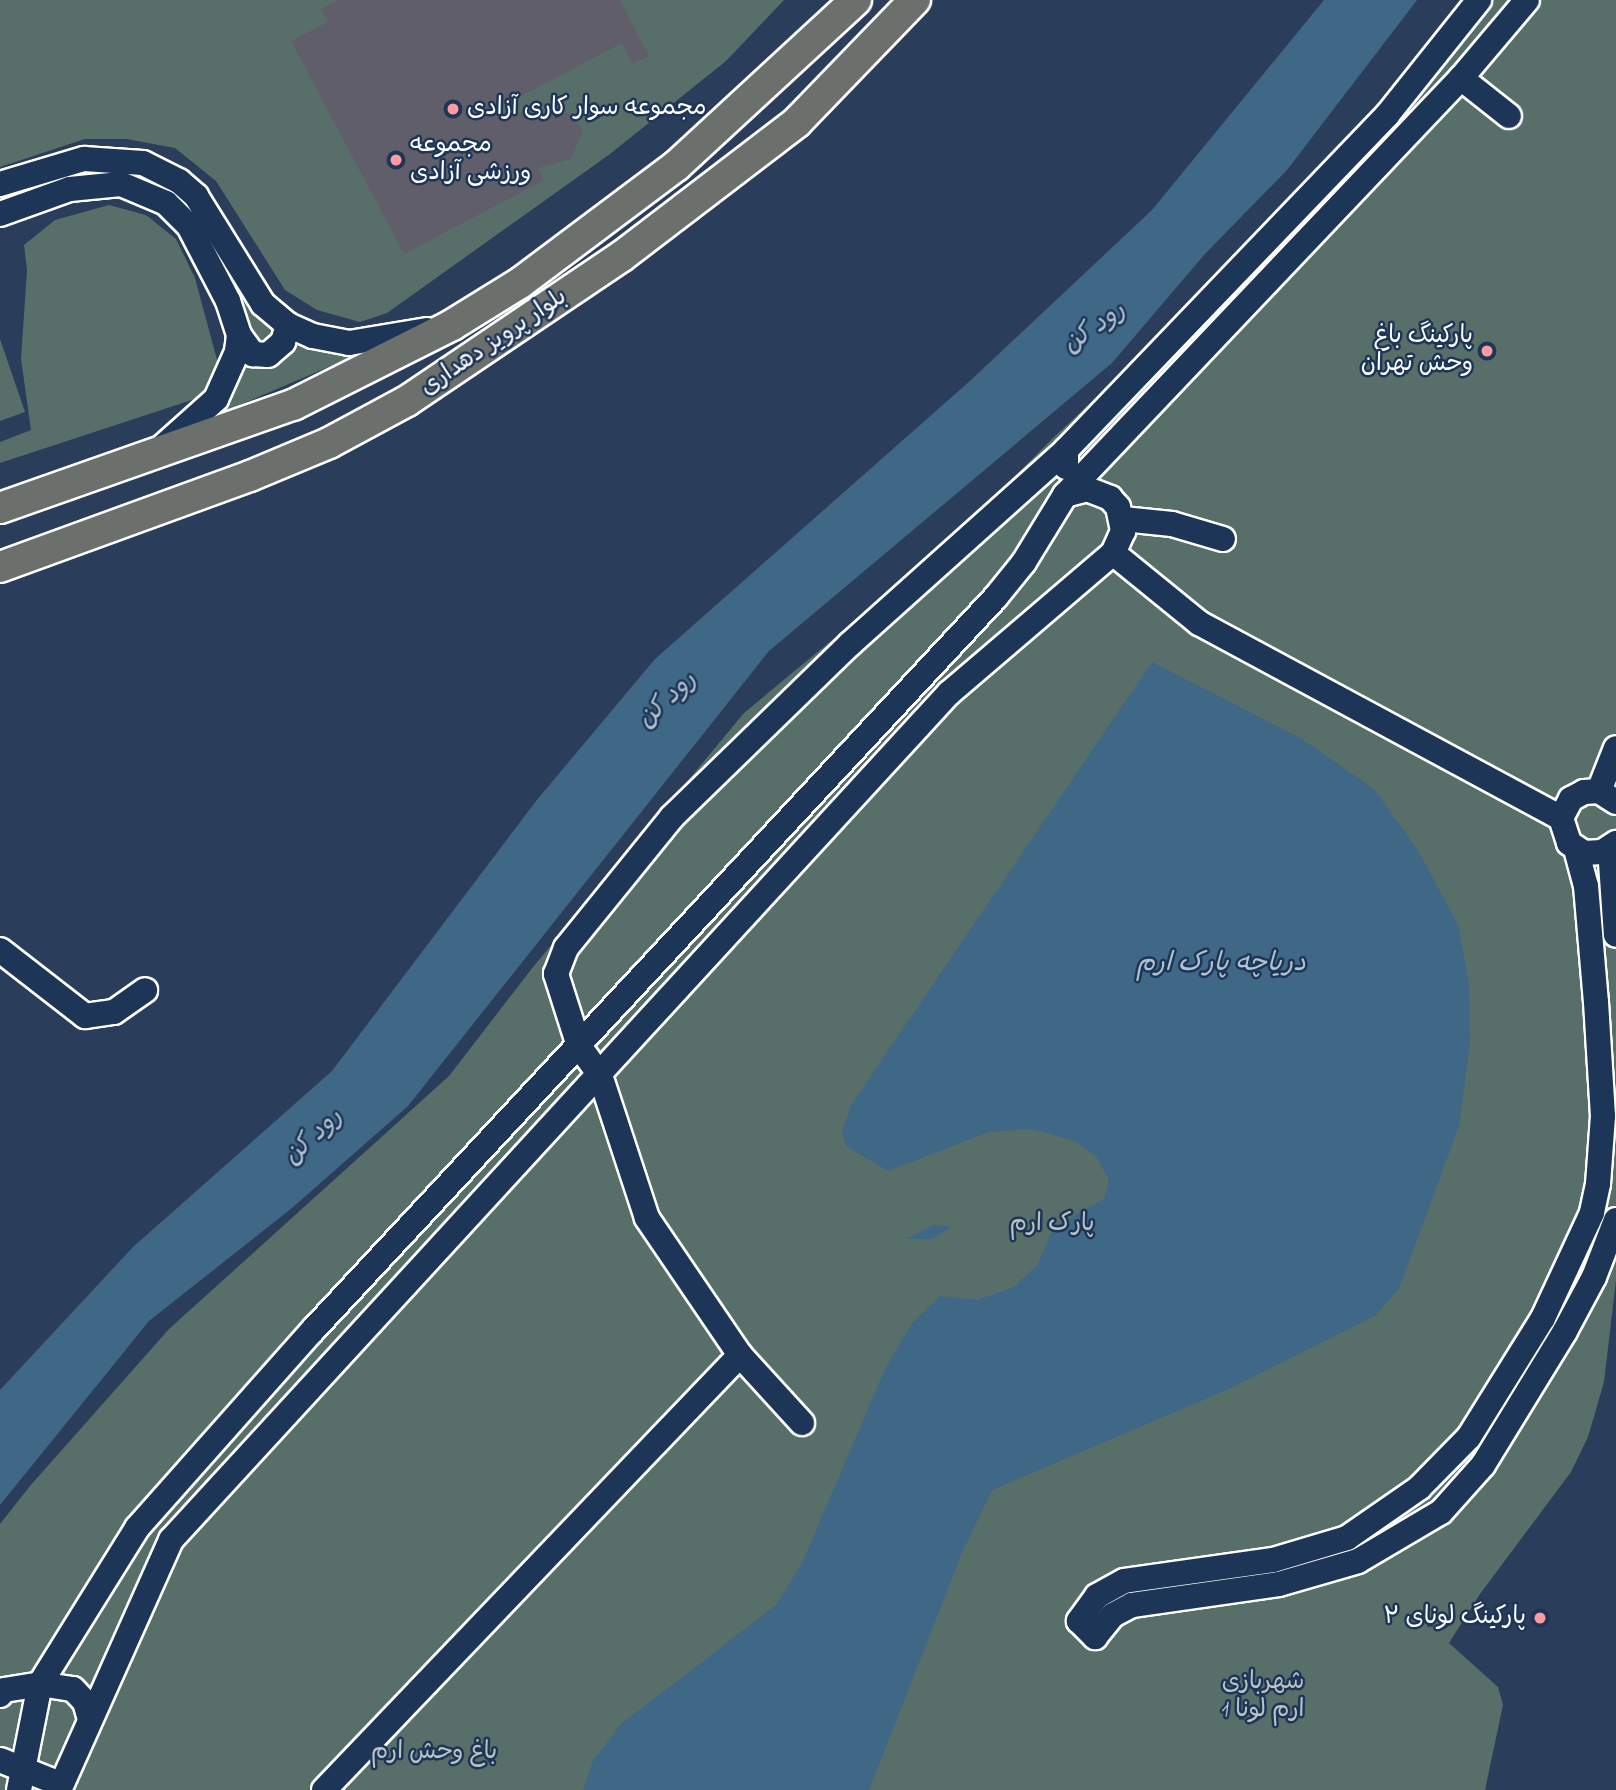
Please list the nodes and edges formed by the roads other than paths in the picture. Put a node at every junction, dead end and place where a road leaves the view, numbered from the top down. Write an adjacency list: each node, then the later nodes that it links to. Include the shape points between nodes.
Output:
1 (856, 0): 9 (main road, بلوار پرویز دهداری, via 666,174 541,267)
2 (915, 0): 19 (main road, بلوار پرویز دهداری, via 797,121 611,264 407,401 329,443 250,476)
3 (1479, 0): 12 (street, via 1388,114)
4 (1527, 0): 5 (street)
5 (1461, 78): 6 (street); 14 (street)
6 (1509, 116)
7 (1, 184): 8 (street); 10 (street, via 84,159 143,163 179,181 196,196 252,288)
8 (5, 212): 11 (street, via 88,185 136,188 166,203 189,226 228,302)
9 (452, 324): 10 (street, via 349,343); 13 (main road, بلوار پرویز دهداری, via 293,405)
10 (288, 325): 11 (street, via 283,342 268,355 254,354)
11 (239, 335): 13 (street, via 232,370 216,399)
12 (1066, 450): 14 (street); 28 (street, via 849,644 672,817 566,948 556,974)
13 (146, 460): 15 (main road, بلوار پرویز دهداری)
14 (1065, 495): 16 (street, via 1087,489 1099,492 1118,507); 28 (street, via 1024,562 995,598)
15 (0, 508)
16 (1123, 519): 17 (street, via 1161,522); 18 (street, via 1124,531)
17 (1223, 539)
18 (1113, 553): 22 (street, via 1199,623); 29 (street, via 949,693)
19 (0, 566)
20 (1616, 748): 21 (street)
21 (1607, 797): 22 (street, via 1571,799)
22 (1561, 818): 24 (street, via 1564,836)
23 (1613, 846): 24 (street, via 1593,854); 25 (street)
24 (1576, 849): 31 (street, via 1591,925 1603,1149 1591,1213)
25 (1616, 935)
26 (0, 950): 27 (street, via 85,1016 114,1012)
27 (145, 990)
28 (579, 1046): 29 (street); 32 (street)
29 (600, 1075): 34 (street); 35 (street, via 647,1218)
30 (1616, 1220): 33 (street, via 1594,1277)
31 (1543, 1318): 33 (street); 37 (street, via 1469,1437 1419,1488 1347,1538)
32 (313, 1330): 34 (street); 39 (street, via 137,1528)
33 (1565, 1331): 38 (street, via 1483,1465 1441,1512 1358,1560)
34 (340, 1351): 40 (street, via 171,1540)
35 (740, 1355): 36 (street); 48 (street)
36 (802, 1423)
37 (1273, 1560): 38 (street); 38 (street, via 1124,1581 1097,1595 1079,1620 1095,1637 1113,1615 1132,1605)
38 (1279, 1584)
39 (65, 1642): 40 (street, via 72,1674 79,1680 90,1682); 41 (street)
40 (110, 1674): 43 (street)
41 (40, 1684): 42 (street); 43 (street, via 73,1689 85,1702); 46 (street)
42 (2, 1692)
43 (90, 1719): 47 (street)
44 (0, 1744): 46 (street)
45 (0, 1760): 46 (street)
46 (19, 1773): 47 (street)
47 (60, 1787)
48 (324, 1790)

